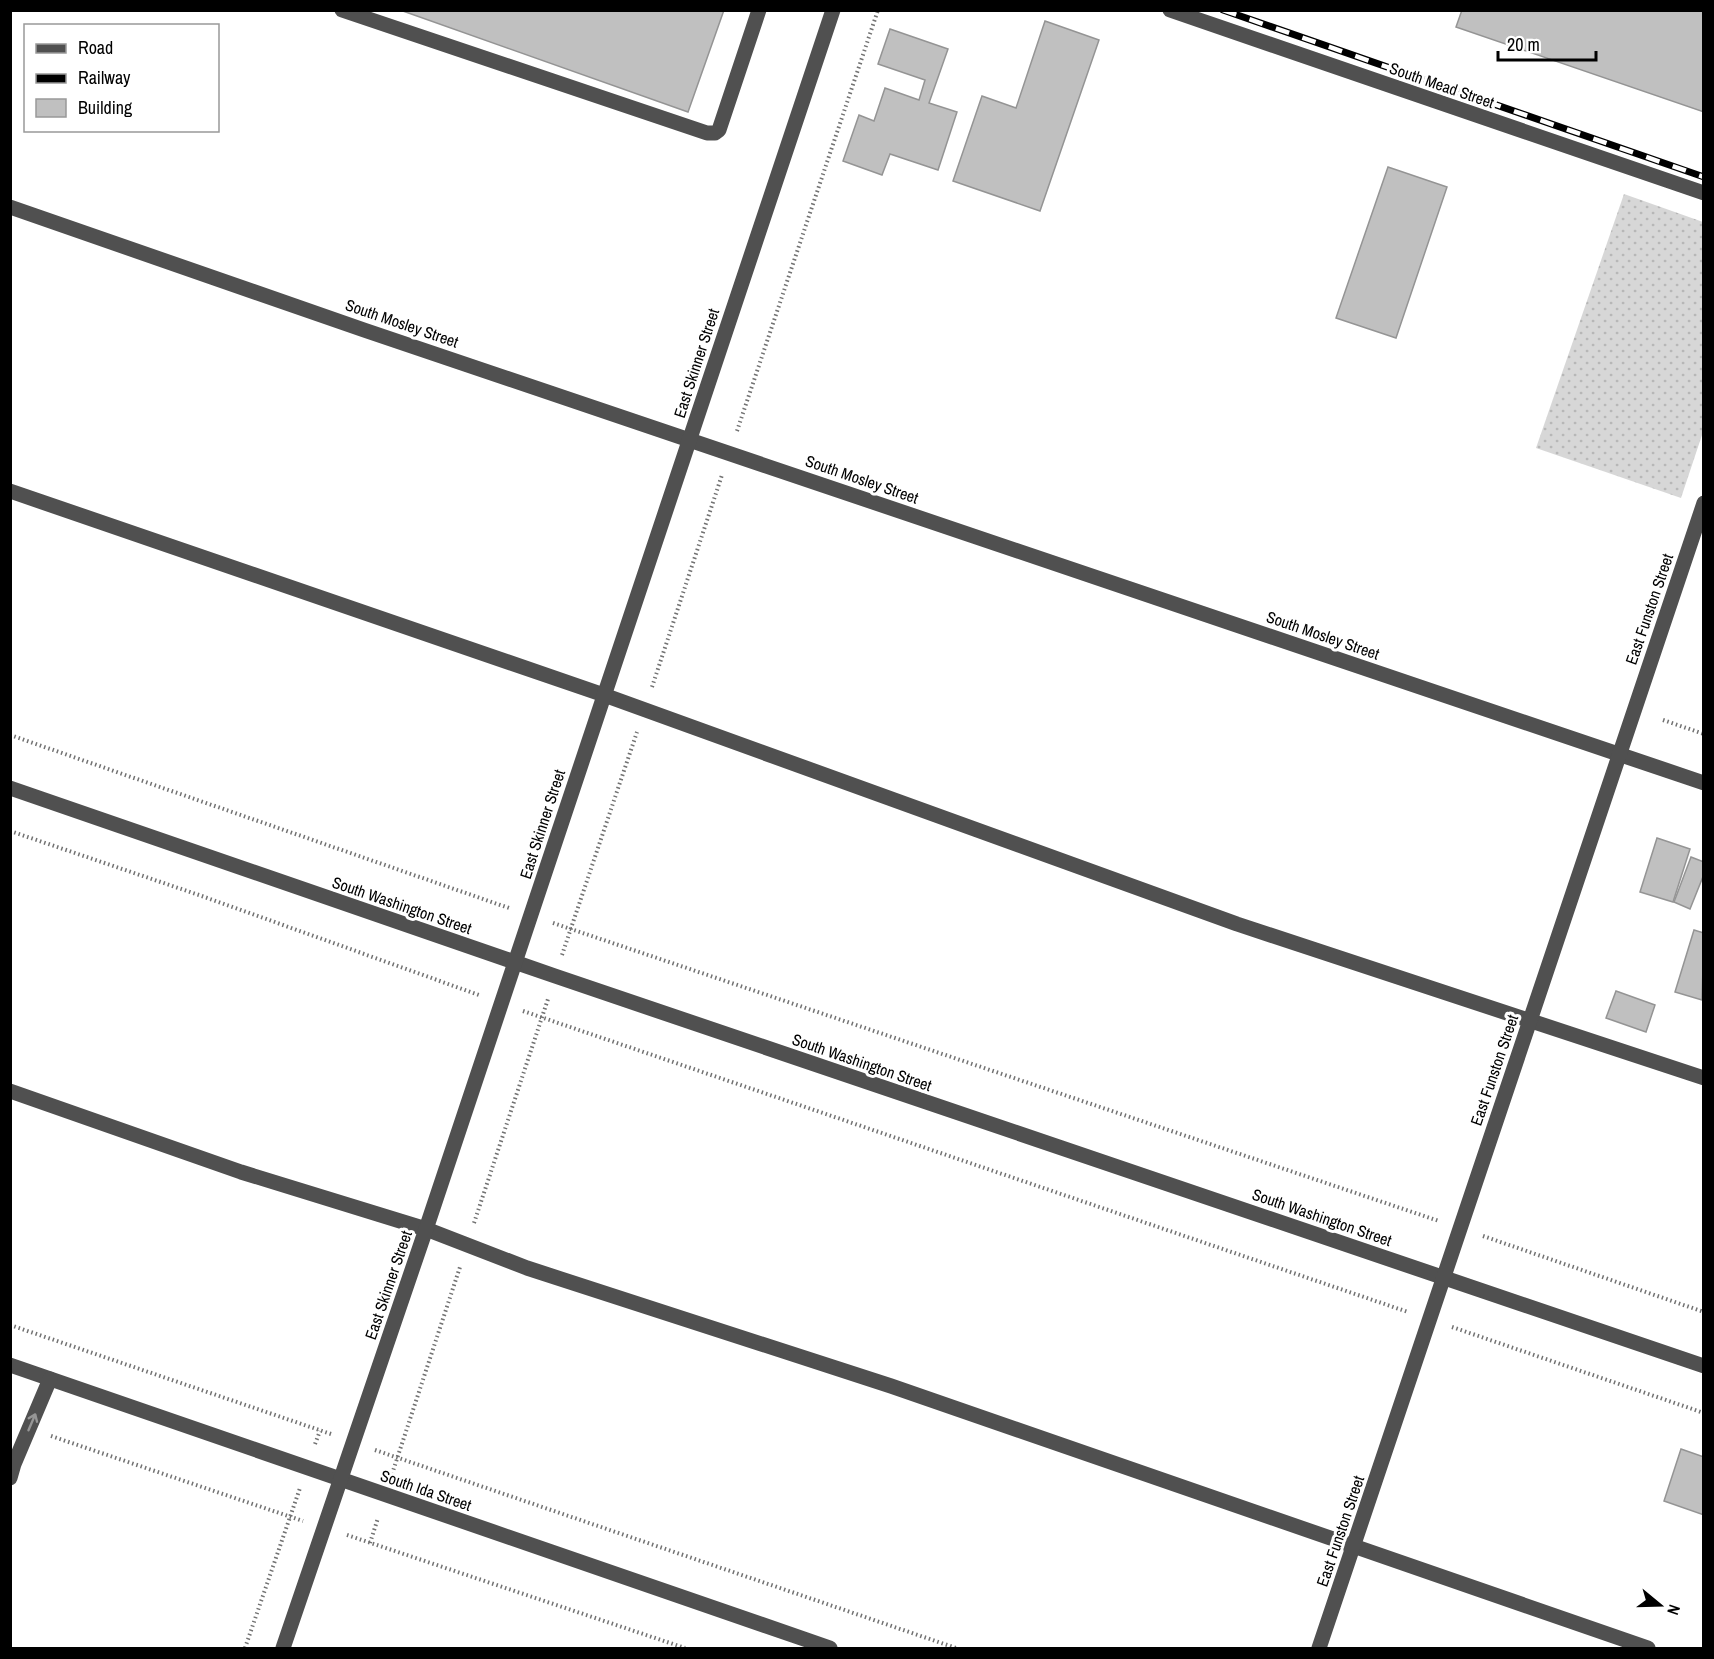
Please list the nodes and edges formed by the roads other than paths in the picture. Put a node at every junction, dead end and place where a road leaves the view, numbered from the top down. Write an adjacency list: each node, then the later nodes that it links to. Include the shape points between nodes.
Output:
1 (342, 10): 2 (street, via 715,133)
2 (759, 10)
3 (833, 10): 7 (street, East Skinner Street)
4 (1170, 10): 5 (street, South Mead Street)
5 (1704, 193)
6 (10, 207): 7 (street, South Mosley Street)
7 (689, 440): 10 (street, East Skinner Street); 11 (street, South Mosley Street)
8 (10, 491): 10 (street)
9 (1704, 503): 11 (street, East Funston Street)
10 (604, 695): 14 (street, East Skinner Street); 15 (street, via 1237,924)
11 (1619, 754): 12 (street, South Mosley Street); 15 (street, East Funston Street)
12 (1704, 783)
13 (10, 788): 14 (street, South Washington Street)
14 (515, 963): 18 (street, East Skinner Street); 19 (street, South Washington Street)
15 (1530, 1020): 16 (street); 19 (street, East Funston Street)
16 (1704, 1078)
17 (10, 1091): 18 (street, via 241,1172)
18 (426, 1229): 24 (street, East Skinner Street); 25 (street, via 527,1269 922,1397)
19 (1444, 1278): 21 (street, South Washington Street); 25 (street, East Funston Street)
20 (10, 1365): 22 (street, South Ida Street)
21 (1704, 1366)
22 (50, 1379): 23 (street, one-way to 22); 24 (street, South Ida Street)
23 (12, 1469)
24 (341, 1479): 26 (street, East Skinner Street); 27 (street, South Ida Street)
25 (1353, 1547): 28 (street, East Funston Street); 29 (street)
26 (282, 1648)
27 (830, 1648)
28 (1319, 1648)
29 (1648, 1648)

